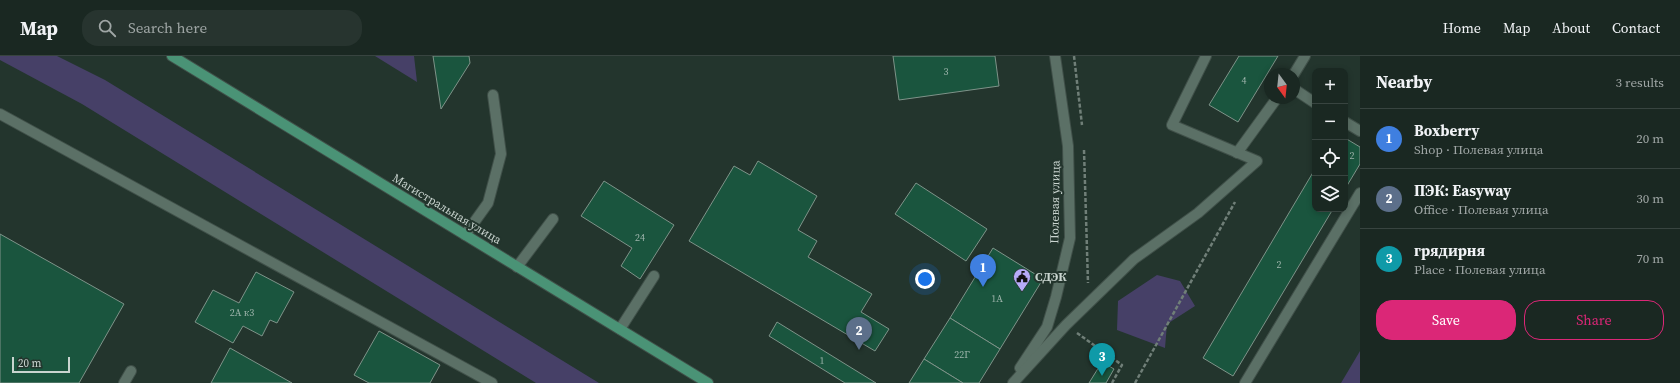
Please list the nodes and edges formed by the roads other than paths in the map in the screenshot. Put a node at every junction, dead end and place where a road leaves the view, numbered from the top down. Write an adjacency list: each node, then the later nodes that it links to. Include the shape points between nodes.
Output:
1 (172, 56): 16 (main road, Магистральная улица)
2 (1055, 56): 24 (street, Полевая улица, via 1068,146 1070,238 1047,327)
3 (1206, 56): 13 (street, via 1172,125)
4 (1305, 56): 5 (street)
5 (1298, 68)
6 (1300, 93): 8 (street)
7 (493, 95): 16 (street, via 501,154 488,203)
8 (1312, 101)
9 (1273, 104): 13 (street)
10 (0, 114): 22 (street)
11 (1348, 124): 12 (street)
12 (1360, 131)
13 (1237, 153): 24 (street, via 1257,161 1198,213 1134,259 1066,325)
14 (1360, 194): 25 (street)
15 (553, 219): 17 (street)
16 (465, 235): 17 (main road, Магистральная улица)
17 (517, 267): 19 (main road, Магистральная улица)
18 (654, 276): 19 (street)
19 (620, 329): 23 (main road, Магистральная улица)
20 (131, 371): 21 (street)
21 (124, 383)
22 (492, 383)
23 (708, 383)
24 (1012, 383)
25 (1246, 383)

